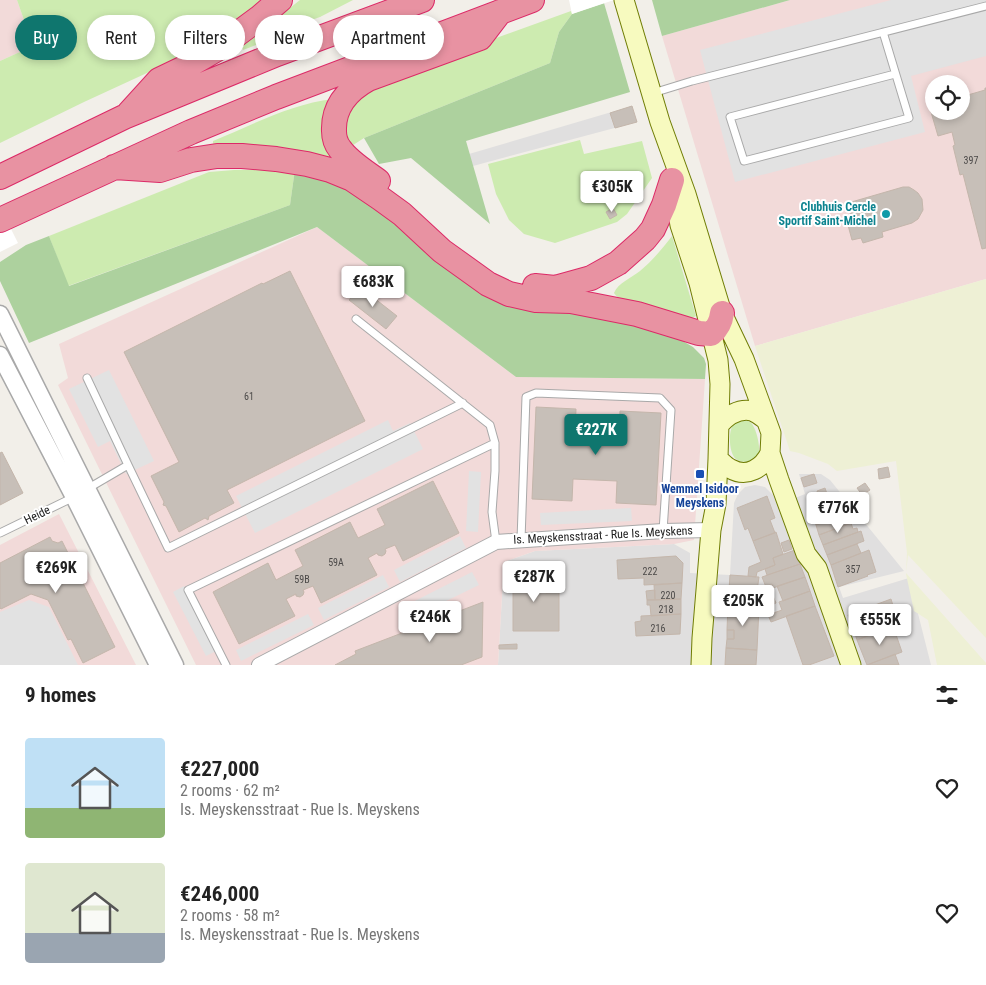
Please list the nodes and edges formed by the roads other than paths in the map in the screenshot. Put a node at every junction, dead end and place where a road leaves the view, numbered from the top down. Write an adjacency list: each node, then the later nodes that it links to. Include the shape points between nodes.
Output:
1 (280, 0): 10 (highway, via 217,49 159,80)
2 (422, 0): 10 (highway, via 277,54)
3 (532, 0): 6 (highway)
4 (624, 0): 9 (main road)
5 (986, 6): 7 (lane)
6 (500, 12): 12 (highway, via 276,97); 14 (highway, via 480,38 357,85 338,106 334,117 334,136 340,148 358,167 491,272 525,285 555,288 590,278 618,263 641,244 653,229)
7 (882, 32): 8 (lane); 9 (lane)
8 (896, 74): 8 (lane, via 730,117 744,161 909,118)
9 (652, 93): 11 (main road)
10 (124, 118): 13 (highway)
11 (660, 122): 14 (main road, Is. Meyskensstraat - Rue Is. Meyskens); 16 (main road)
12 (114, 167): 15 (highway); 19 (highway, via 160,170 191,160 242,156 322,168 352,179 402,214 488,284 509,294 536,300 571,301 637,314)
13 (0, 177)
14 (672, 180): 19 (main road, Is. Meyskensstraat - Rue Is. Meyskens, via 680,225)
15 (2, 219)
16 (722, 313): 19 (highway, via 718,328); 23 (main road, via 744,359)
17 (0, 314): 29 (street)
18 (356, 319): 22 (lane)
19 (711, 334): 24 (main road, Is. Meyskensstraat - Rue Is. Meyskens, via 718,360)
20 (0, 355): 29 (street)
21 (87, 378): 28 (lane)
22 (463, 403): 25 (lane, via 490,424); 28 (lane, via 168,548)
23 (766, 420): 24 (main road, via 752,411 743,411 734,413); 26 (main road, via 771,433)
24 (719, 425): 27 (main road, Is. Meyskensstraat - Rue Is. Meyskens)
25 (494, 443): 34 (lane, via 492,512); 37 (lane, via 188,590)
26 (770, 453): 27 (main road, via 758,468 750,472 733,470); 40 (main road, via 806,554 817,568)
27 (718, 459): 30 (main road, Is. Meyskensstraat - Rue Is. Meyskens)
28 (128, 466): 29 (lane, Heide)
29 (80, 493): 32 (lane, Heide); 35 (street); 36 (street)
30 (711, 530): 31 (street, Is. Meyskensstraat - Rue Is. Meyskens); 39 (main road, Is. Meyskensstraat - Rue Is. Meyskens)
31 (663, 531): 33 (street, Is. Meyskensstraat - Rue Is. Meyskens); 33 (lane, via 671,410 660,398 536,393 526,397)
32 (0, 533)
33 (521, 540): 34 (street, Is. Meyskensstraat - Rue Is. Meyskens)
34 (496, 542): 38 (street)
35 (158, 665)
36 (175, 665)
37 (226, 665)
38 (259, 665)
39 (701, 665)
40 (851, 665)

